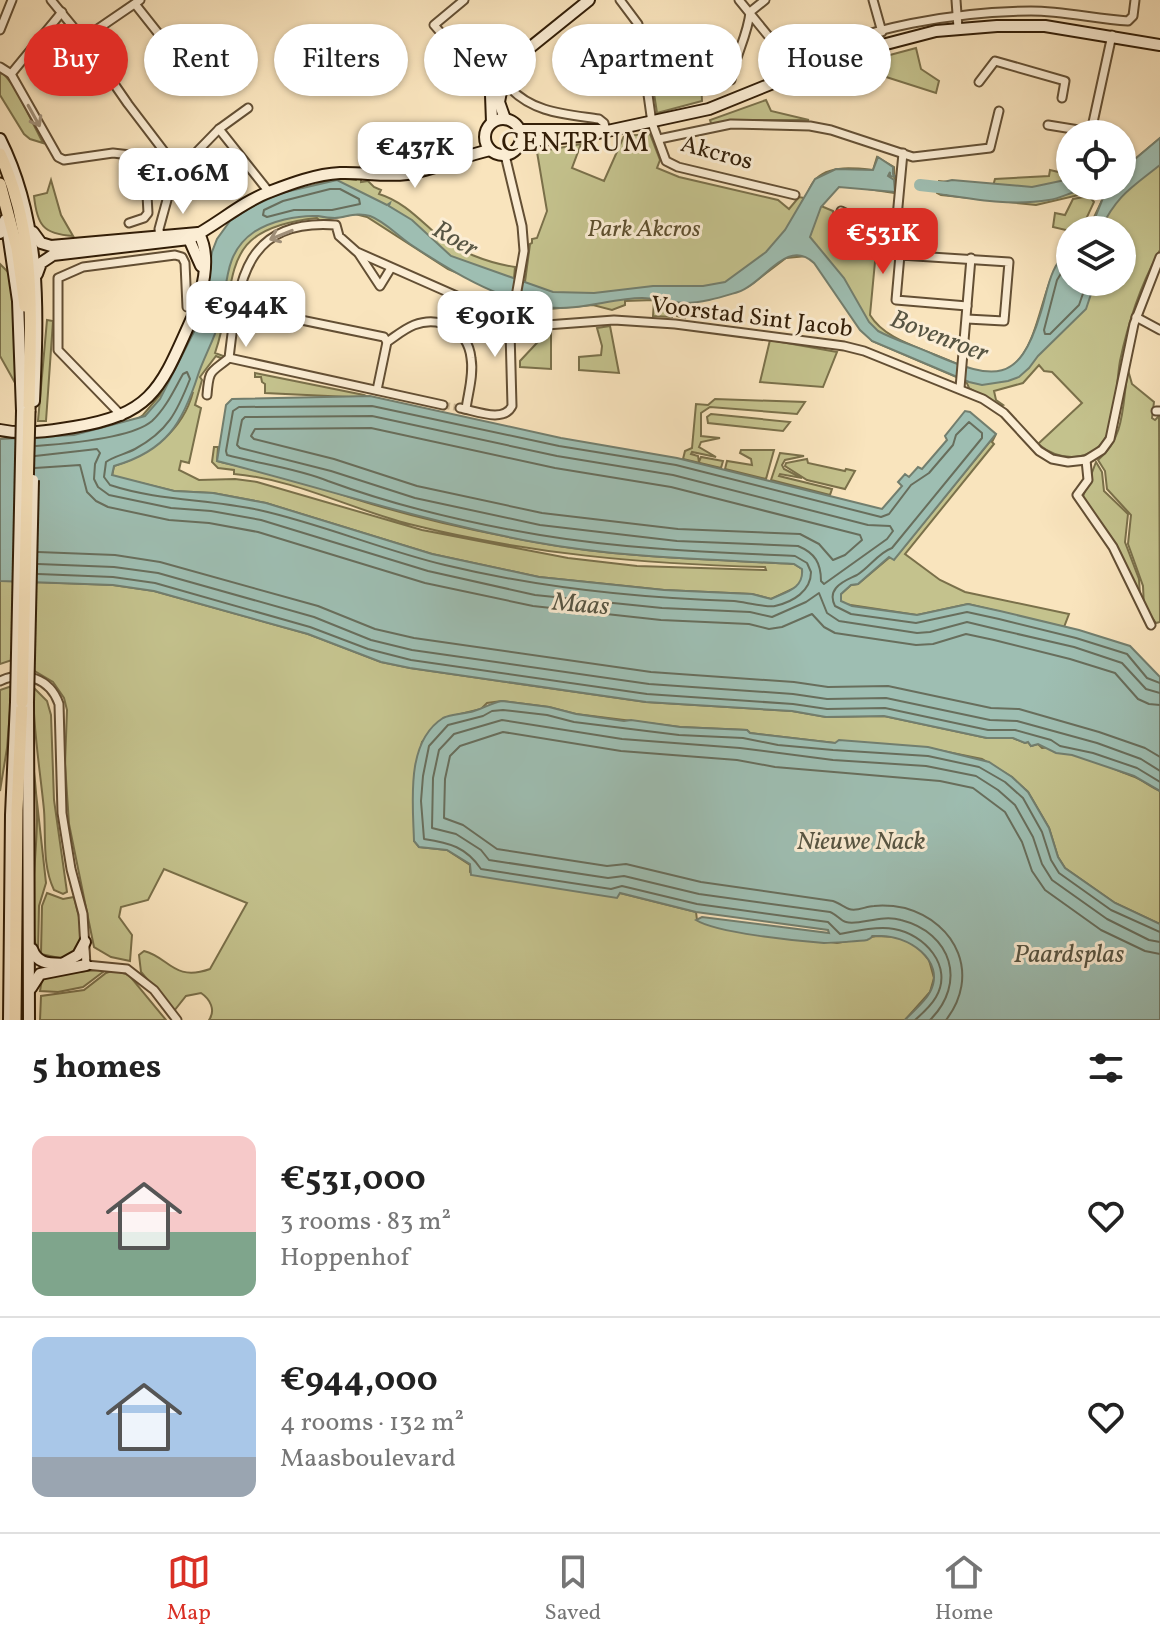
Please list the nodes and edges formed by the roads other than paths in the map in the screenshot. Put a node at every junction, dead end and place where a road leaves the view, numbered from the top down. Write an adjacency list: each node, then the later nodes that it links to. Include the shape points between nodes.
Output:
1 (12, 0): 24 (street)
2 (51, 0): 14 (street)
3 (464, 0): 20 (street)
4 (589, 0): 29 (main road)
5 (620, 0): 43 (street, Akcros, via 638,24)
6 (739, 0): 15 (street)
7 (765, 0): 15 (street)
8 (873, 0): 22 (street)
9 (956, 0): 16 (street)
10 (1030, 0): 13 (street)
11 (1135, 0): 13 (street, via 1130,21)
12 (137, 2): 18 (street); 19 (street)
13 (1032, 11): 16 (street)
14 (62, 12): 17 (street); 32 (street)
15 (750, 12): 21 (street); 28 (street)
16 (956, 16): 23 (street); 25 (street)
17 (71, 24)
18 (105, 24)
19 (153, 24)
20 (435, 24)
21 (760, 24)
22 (880, 24)
23 (958, 28): 26 (main road, via 1045,26); 27 (main road)
24 (0, 30)
25 (891, 30)
26 (1112, 35): 30 (main road); 45 (street, via 1092,127 1085,131)
27 (891, 41)
28 (742, 42)
29 (536, 43)
30 (1160, 45)
31 (0, 67): 32 (street)
32 (11, 74): 55 (street, one-way to 55, via 58,157)
33 (979, 82): 39 (street, via 995,61 1065,81)
34 (758, 87): 43 (main road, via 720,105)
35 (123, 96): 55 (street)
36 (491, 96): 44 (main road)
37 (500, 96): 42 (main road)
38 (516, 96): 48 (street, via 534,107 599,119)
39 (1062, 98)
40 (248, 108): 46 (street)
41 (999, 111): 53 (street, via 988,148 913,157)
42 (505, 119): 44 (main road); 47 (main road)
43 (652, 120): 48 (main road); 50 (street, Akcros)
44 (492, 122): 52 (main road, via 485,135)
45 (1048, 125)
46 (219, 129): 57 (street); 59 (street)
47 (520, 130): 48 (main road); 51 (main road)
48 (604, 130): 51 (main road)
49 (0, 139): 66 (main road)
50 (659, 139): 53 (street, via 731,124 810,126); 61 (street, Akcros, via 666,161 678,167)
51 (519, 146): 56 (main road)
52 (490, 150): 56 (main road); 59 (main road, via 408,174 330,174)
53 (903, 153): 63 (street, via 897,217)
54 (0, 154): 70 (main road, via 15,192)
55 (160, 154): 57 (street); 65 (street, via 147,195 148,213)
56 (505, 155): 85 (street, via 524,251)
57 (179, 167): 60 (street); 69 (street, via 159,229)
58 (0, 184): 70 (main road)
59 (269, 192): 68 (main road)
60 (217, 193)
61 (795, 195)
62 (0, 204): 64 (main road)
63 (841, 211)
64 (5, 220): 67 (main road); 77 (main road)
65 (129, 223)
66 (31, 229): 69 (main road, via 41,243 51,246); 76 (main road)
67 (0, 233)
68 (194, 237): 69 (main road, via 193,232); 79 (main road, via 205,248)
69 (161, 245): 76 (main road, via 53,255 41,263); 78 (street, via 184,260); 94 (street, via 62,274 57,280 58,350)
70 (22, 248): 93 (main road, via 31,295)
71 (357, 252): 75 (street, Voorstad Sint Jacob); 75 (street, Voorstad Sint Jacob, via 380,286); 82 (street, Voorstad Sint Jacob, one-way to 82, via 339,236 336,225 274,236 254,253)
72 (1160, 257): 83 (street)
73 (971, 258): 80 (street); 80 (street, via 900,255 896,300); 84 (street, via 1009,262 1004,321)
74 (0, 261): 77 (main road)
75 (391, 268): 85 (street, Voorstad Sint Jacob)
76 (37, 274): 93 (main road)
77 (16, 277): 93 (main road)
78 (186, 279): 79 (street); 81 (street)
79 (202, 280): 94 (main road, via 194,314 161,382)
80 (967, 306): 84 (street)
81 (187, 307)
82 (238, 307): 87 (street, via 384,337); 88 (street)
83 (1136, 317): 86 (street); 96 (street, via 1116,423 1110,439)
84 (967, 319): 89 (street)
85 (512, 321): 87 (street, via 512,406 498,416 463,409 471,357 454,329 424,322); 89 (street, Voorstad Sint Jacob, via 533,326 614,320 675,324 811,341 864,351)
86 (1160, 330)
87 (387, 342): 90 (street)
88 (229, 358): 90 (street); 91 (street, via 211,372)
89 (960, 388): 96 (street, Voorstad Sint Jacob, via 1004,413 1052,459)
90 (377, 390): 92 (street)
91 (207, 395)
92 (443, 405)
93 (28, 411): 99 (main road, bridge)
94 (122, 416): 95 (main road, via 53,431)
95 (0, 430)
96 (1090, 458): 97 (street, via 1088,480 1077,495 1113,547)
97 (1151, 625)
98 (0, 681): 102 (street, via 35,678 57,699 62,813)
99 (22, 702): 100 (main road); 101 (main road); 103 (main road)
100 (21, 761): 111 (main road); 112 (main road)
101 (29, 939): 104 (main road, via 40,961); 109 (main road)
102 (85, 942): 104 (main road, via 78,955); 105 (street)
103 (9, 950): 106 (main road); 108 (main road)
104 (62, 964): 105 (main road)
105 (86, 965): 109 (main road, via 40,974); 113 (street, via 127,969 154,990)
106 (0, 966)
107 (0, 984): 108 (main road)
108 (9, 998): 110 (main road)
109 (29, 998): 112 (main road)
110 (9, 1020)
111 (15, 1020)
112 (26, 1020)
113 (177, 1020)

